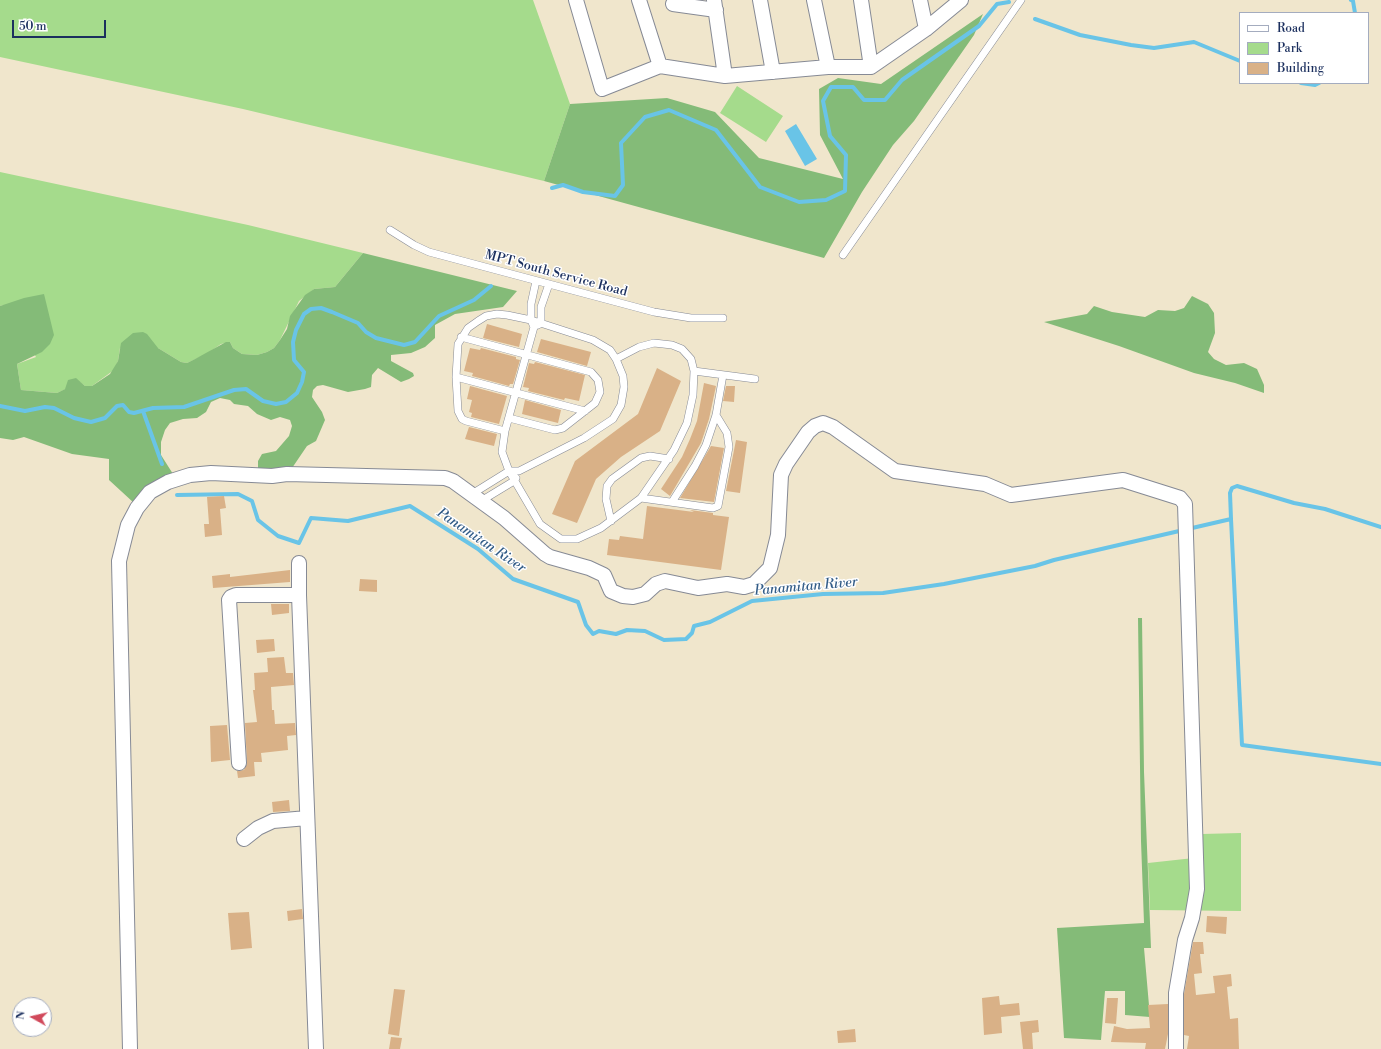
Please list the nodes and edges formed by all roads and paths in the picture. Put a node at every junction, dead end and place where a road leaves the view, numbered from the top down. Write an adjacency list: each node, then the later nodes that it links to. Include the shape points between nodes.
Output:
1 (576, 0): 12 (street, via 602,89)
2 (638, 0): 12 (street)
3 (760, 0): 15 (street)
4 (814, 0): 13 (street)
5 (861, 0): 14 (street)
6 (920, 0): 11 (street)
7 (961, 0): 11 (street)
8 (1021, 0): 18 (lane)
9 (673, 4): 10 (street)
10 (715, 5): 16 (street)
11 (926, 29): 14 (street)
12 (660, 66): 16 (street)
13 (828, 67): 14 (street); 15 (street)
14 (871, 67)
15 (773, 72): 16 (street)
16 (725, 76)
17 (390, 230): 19 (lane, MPT South Service Road, via 430,252)
18 (842, 255)
19 (536, 281): 20 (lane, MPT South Service Road); 23 (lane, via 531,304)
20 (549, 284): 21 (lane, MPT South Service Road, via 665,315); 22 (lane, via 541,307)
21 (723, 318)
22 (541, 323): 23 (lane); 26 (lane, via 593,340 610,350)
23 (533, 324): 24 (lane, via 507,315 486,316 468,328); 25 (lane)
24 (461, 337): 25 (lane); 29 (lane, via 457,350)
25 (526, 354): 31 (lane); 32 (lane, via 591,372 598,380 600,392 595,403)
26 (616, 359): 27 (lane, via 646,344 667,344 682,349 687,354); 37 (lane, via 623,376 624,387 621,404 613,419 584,438)
27 (694, 371): 28 (lane); 36 (lane, via 693,395 687,423 682,438)
28 (723, 375): 30 (lane); 33 (lane)
29 (456, 377): 31 (lane); 35 (lane, via 458,411 462,419)
30 (754, 379)
31 (516, 393): 32 (lane); 34 (lane)
32 (585, 412): 34 (lane, via 559,430)
33 (716, 415): 42 (lane, via 706,445); 42 (lane, via 727,433 729,447 718,506 713,508)
34 (509, 418): 35 (lane)
35 (505, 431): 38 (lane, via 502,452)
36 (669, 459): 41 (lane); 43 (lane, via 650,456 641,458 612,479 606,493)
37 (519, 470): 38 (lane); 39 (lane)
38 (509, 471): 39 (lane); 40 (lane)
39 (514, 481): 40 (lane); 43 (lane, via 540,524 556,537 577,539)
40 (476, 497): 49 (street, via 454,481 434,476 272,476 211,473 190,475 168,482 150,492 137,508 128,525 119,561); 51 (street, via 545,554 604,575 611,591 623,596 645,594 656,584 665,581 698,588 726,584 744,587 754,584 770,568 778,536 781,476 786,464 808,432 823,423 833,426 895,470 985,484 1011,495 1123,480 1180,498 1185,504 1187,530 1197,889 1176,993)
41 (641, 498): 42 (lane); 43 (lane)
42 (672, 502)
43 (611, 521)
44 (299, 563): 45 (street)
45 (299, 596): 46 (street, via 236,595 229,599); 47 (street)
46 (239, 763)
47 (307, 818): 48 (street, via 272,821); 50 (street)
48 (244, 839)
49 (130, 1049)
50 (316, 1049)
51 (1176, 1049)

